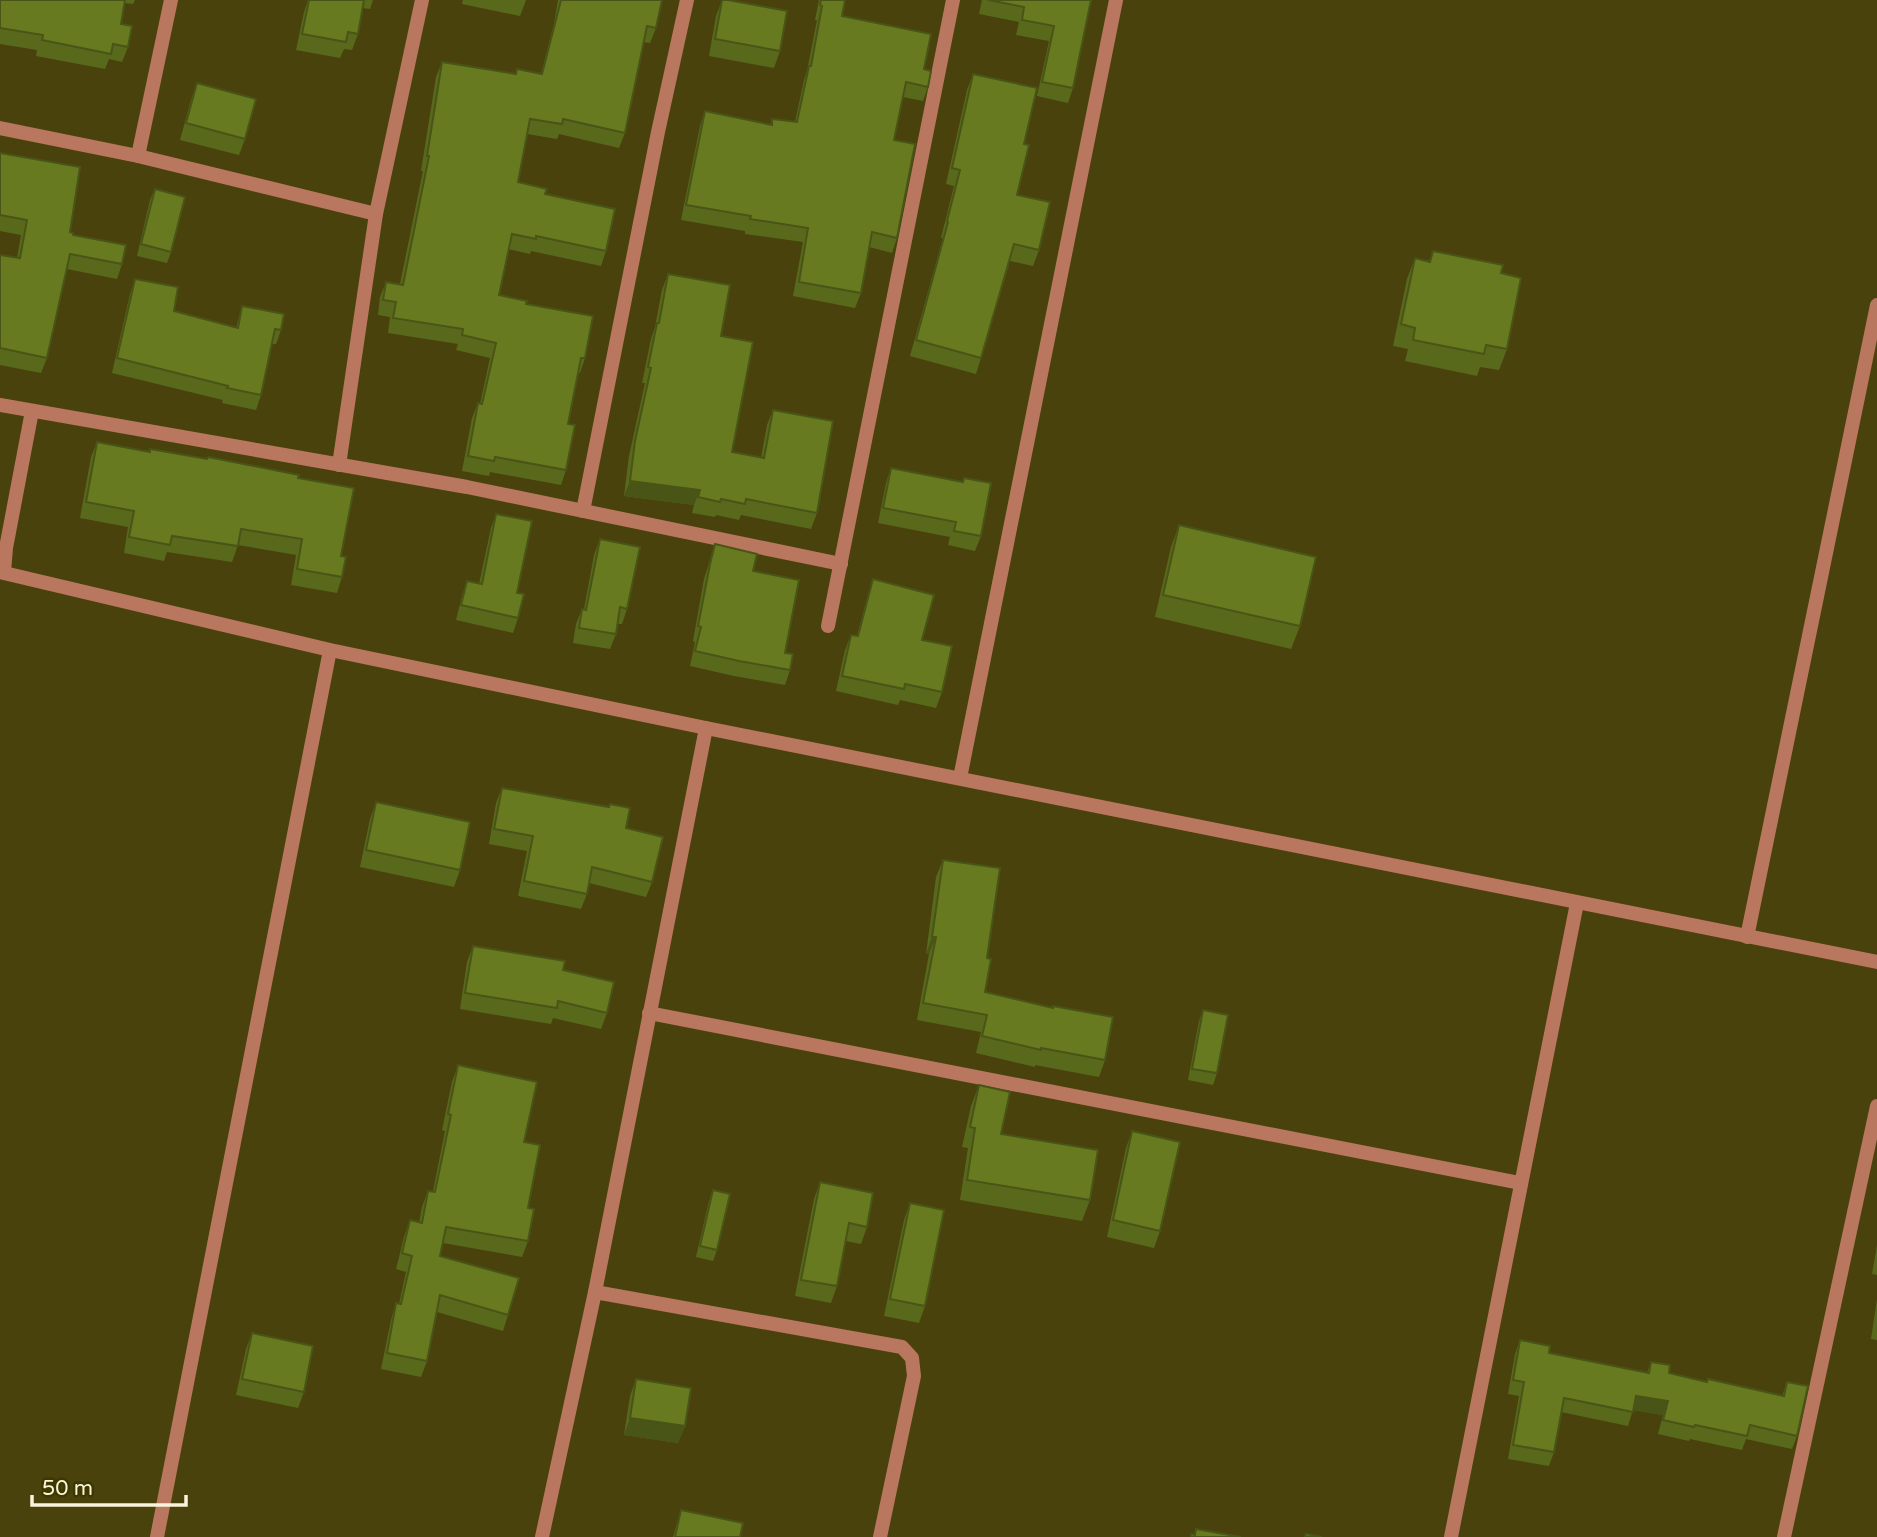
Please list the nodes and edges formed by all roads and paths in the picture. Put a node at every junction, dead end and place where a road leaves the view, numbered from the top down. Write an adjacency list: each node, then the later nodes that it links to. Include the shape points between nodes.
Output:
1 (171, 0): 7 (street)
2 (422, 0): 8 (street)
3 (687, 0): 13 (street)
4 (953, 0): 14 (street)
5 (1116, 0): 19 (street)
6 (0, 128): 7 (street)
7 (138, 156): 8 (street)
8 (376, 214): 12 (street)
9 (1877, 305): 21 (street)
10 (0, 405): 11 (street)
11 (32, 411): 12 (street); 15 (street)
12 (339, 465): 13 (street)
13 (583, 510): 14 (street)
14 (841, 564): 16 (street)
15 (2, 572): 17 (street)
16 (828, 626)
17 (330, 650): 18 (street); 27 (street)
18 (706, 728): 19 (street); 23 (street)
19 (960, 778): 20 (street)
20 (1577, 903): 21 (street); 25 (street)
21 (1747, 937): 22 (street)
22 (1877, 962)
23 (649, 1013): 25 (street); 26 (street)
24 (1877, 1106): 31 (street)
25 (1520, 1184): 30 (street)
26 (595, 1292): 28 (street); 29 (street, via 902,1347 912,1358 914,1376)
27 (157, 1537)
28 (542, 1537)
29 (880, 1537)
30 (1451, 1537)
31 (1784, 1537)

